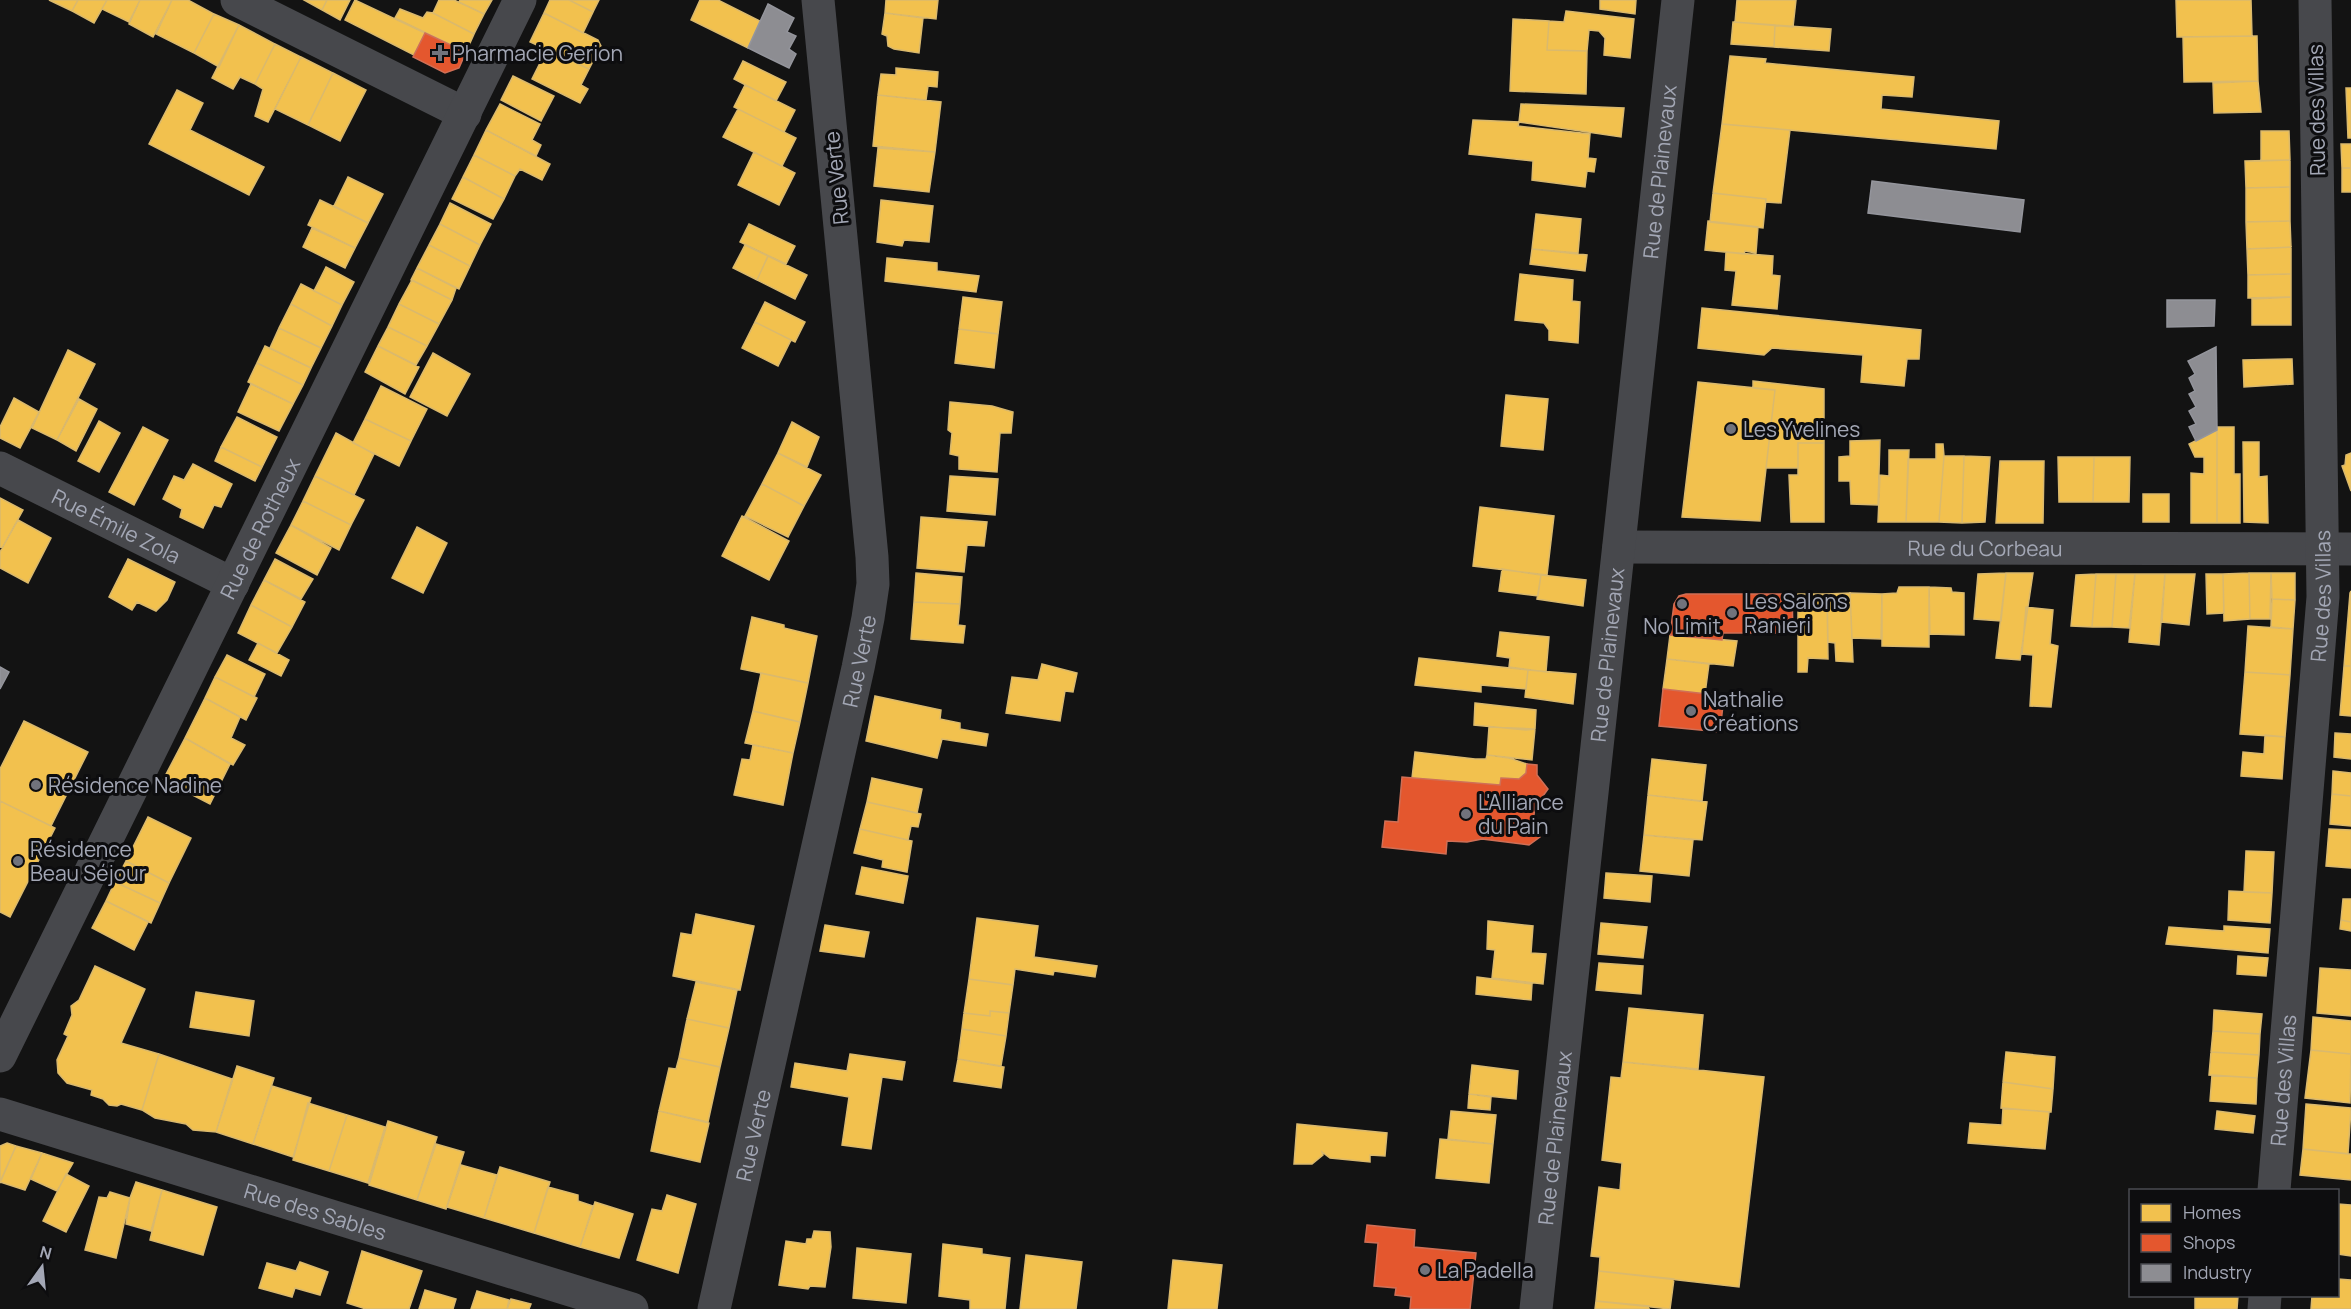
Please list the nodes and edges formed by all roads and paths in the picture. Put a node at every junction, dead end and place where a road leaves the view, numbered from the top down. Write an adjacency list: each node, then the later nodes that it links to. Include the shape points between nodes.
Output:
1 (237, 0): 6 (street)
2 (520, 0): 6 (street, Rue de Rotheux)
3 (818, 0): 15 (street, Rue Verte, via 873,584 858,668)
4 (1678, 0): 8 (street, Rue de Plainevaux)
5 (2315, 0): 9 (street, Rue des Villas)
6 (465, 114): 10 (street, Rue de Rotheux)
7 (0, 468): 10 (street, Rue Émile Zola)
8 (1619, 547): 9 (street, Rue du Corbeau); 16 (street, Rue de Plainevaux)
9 (2336, 549): 13 (street, Rue des Villas, via 2323,597)
10 (233, 584): 11 (street, Rue de Rotheux)
11 (0, 1056)
12 (0, 1114): 14 (street, Rue des Sables)
13 (2274, 1189)
14 (632, 1309)
15 (714, 1309)
16 (1536, 1309)

